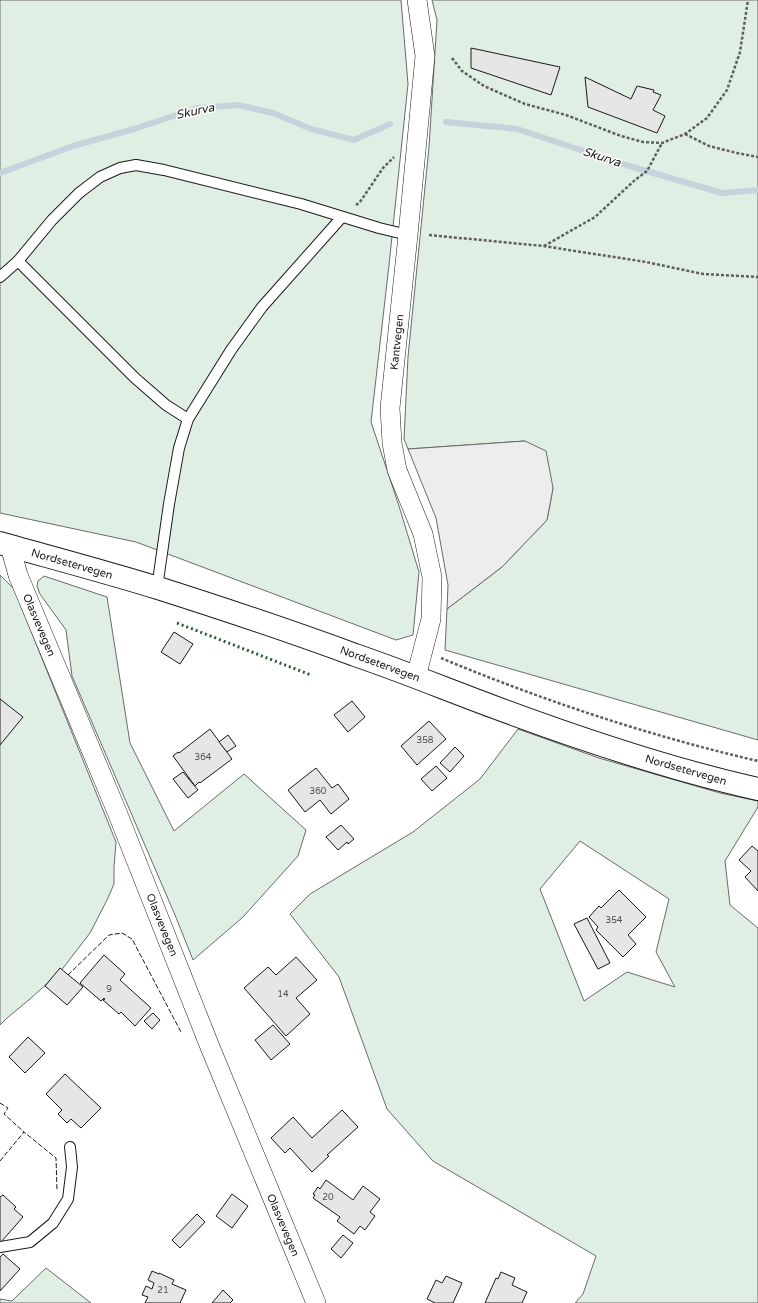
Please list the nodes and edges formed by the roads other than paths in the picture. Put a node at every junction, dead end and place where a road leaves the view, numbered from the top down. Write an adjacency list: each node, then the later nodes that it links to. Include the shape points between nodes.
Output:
1 (417, 0): 3 (street, Kantvegen, via 425,56)
2 (342, 217): 3 (lane); 4 (lane, via 301,204 136,165 120,168 100,177 79,193 52,220); 6 (lane, via 262,307 231,350)
3 (408, 235): 9 (street, Kantvegen, via 390,408 397,470 423,534 432,577 431,619)
4 (18, 261): 5 (lane); 6 (lane, via 135,378 166,405)
5 (0, 277)
6 (188, 419): 8 (lane, via 179,448)
7 (5, 544): 8 (main road, Nordsetervegen); 13 (street, Olasvevegen, via 117,812 210,1047)
8 (157, 588): 9 (main road, Nordsetervegen, via 286,630)
9 (416, 677): 10 (main road, Nordsetervegen, via 495,708 623,752 670,767)
10 (758, 789)
11 (70, 1147): 12 (lane, via 72,1167 68,1199 53,1223 30,1242)
12 (0, 1247)
13 (316, 1303)

